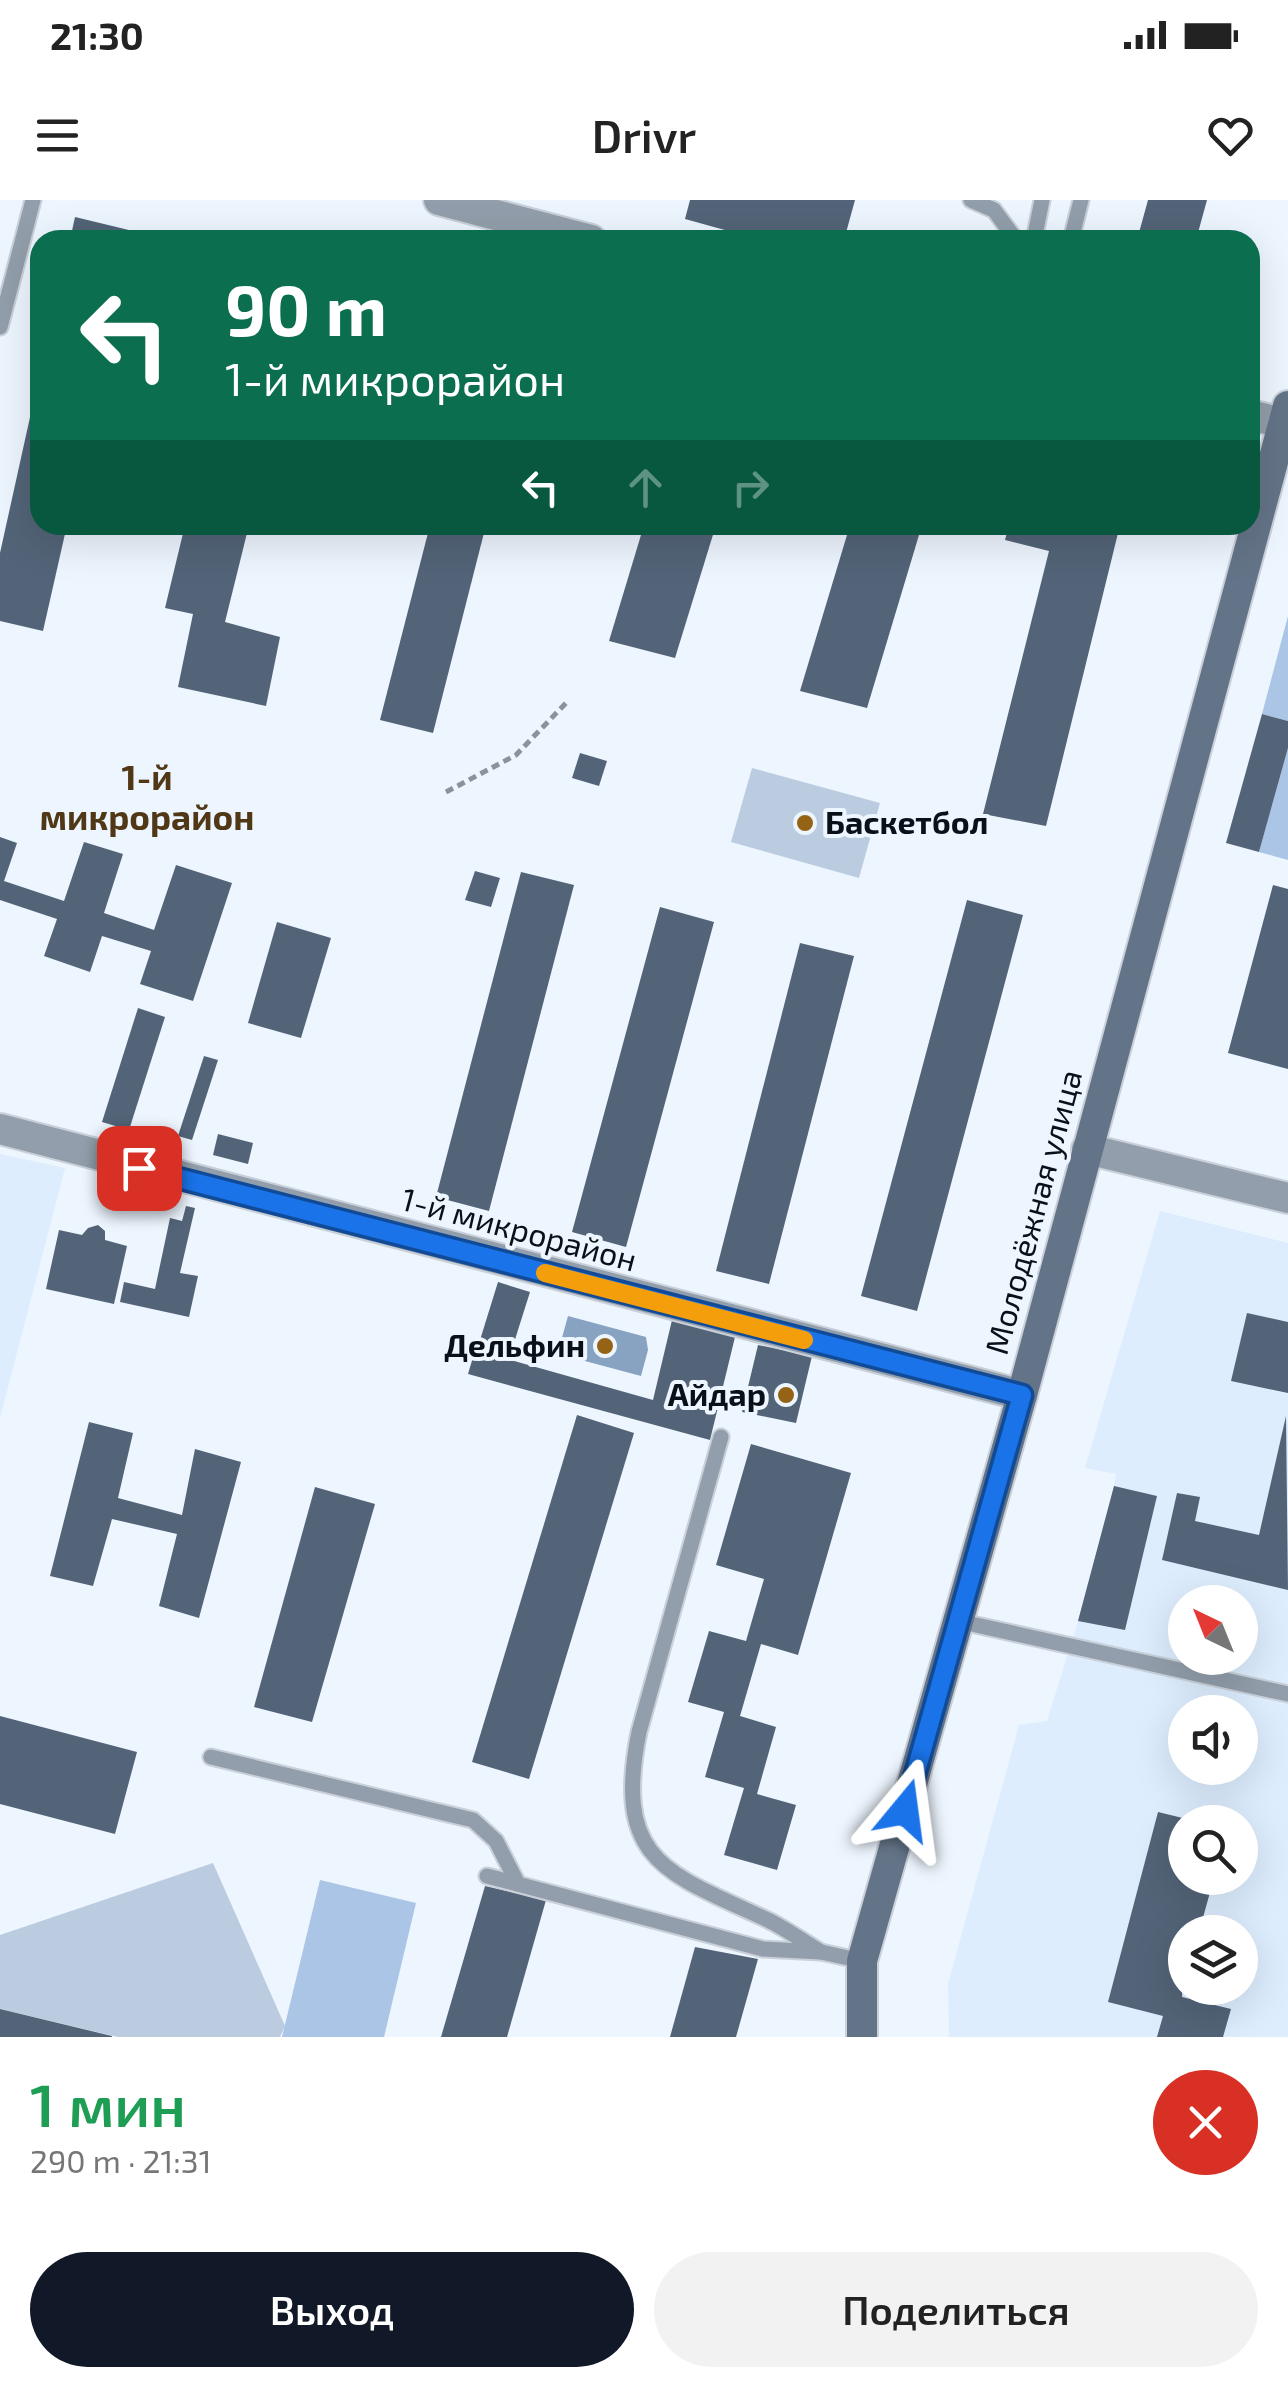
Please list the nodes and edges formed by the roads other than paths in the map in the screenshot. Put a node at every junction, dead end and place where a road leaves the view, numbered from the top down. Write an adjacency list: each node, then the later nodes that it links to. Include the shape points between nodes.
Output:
1 (33, 200): 10 (lane)
2 (439, 200): 6 (street)
3 (971, 200): 7 (lane, via 994,210)
4 (1042, 200): 8 (lane)
5 (1080, 200): 9 (lane)
6 (552, 230)
7 (1009, 230)
8 (1036, 230)
9 (1073, 230)
10 (0, 327)
11 (1260, 415): 12 (street)
12 (1286, 415): 13 (main road, Молодёжная улица)
13 (1260, 511)
14 (1253, 535): 16 (main road, Молодёжная улица)
15 (0, 1130): 18 (street, 1-й микрорайон)
16 (1087, 1148): 17 (street); 18 (main road, Молодёжная улица)
17 (1288, 1198)
18 (1022, 1395): 20 (main road, Молодёжная улица)
19 (721, 1438): 25 (lane, via 639,1732 632,1800 648,1849 672,1872)
20 (958, 1621): 21 (lane); 26 (main road, Молодёжная улица)
21 (1288, 1694)
22 (211, 1757): 24 (lane, via 473,1820 496,1841)
23 (487, 1876): 24 (lane)
24 (518, 1884): 25 (lane, via 763,1949)
25 (821, 1952): 26 (lane)
26 (862, 1961): 27 (street); 28 (main road, Молодёжная улица)
27 (845, 2037)
28 (862, 2037)

